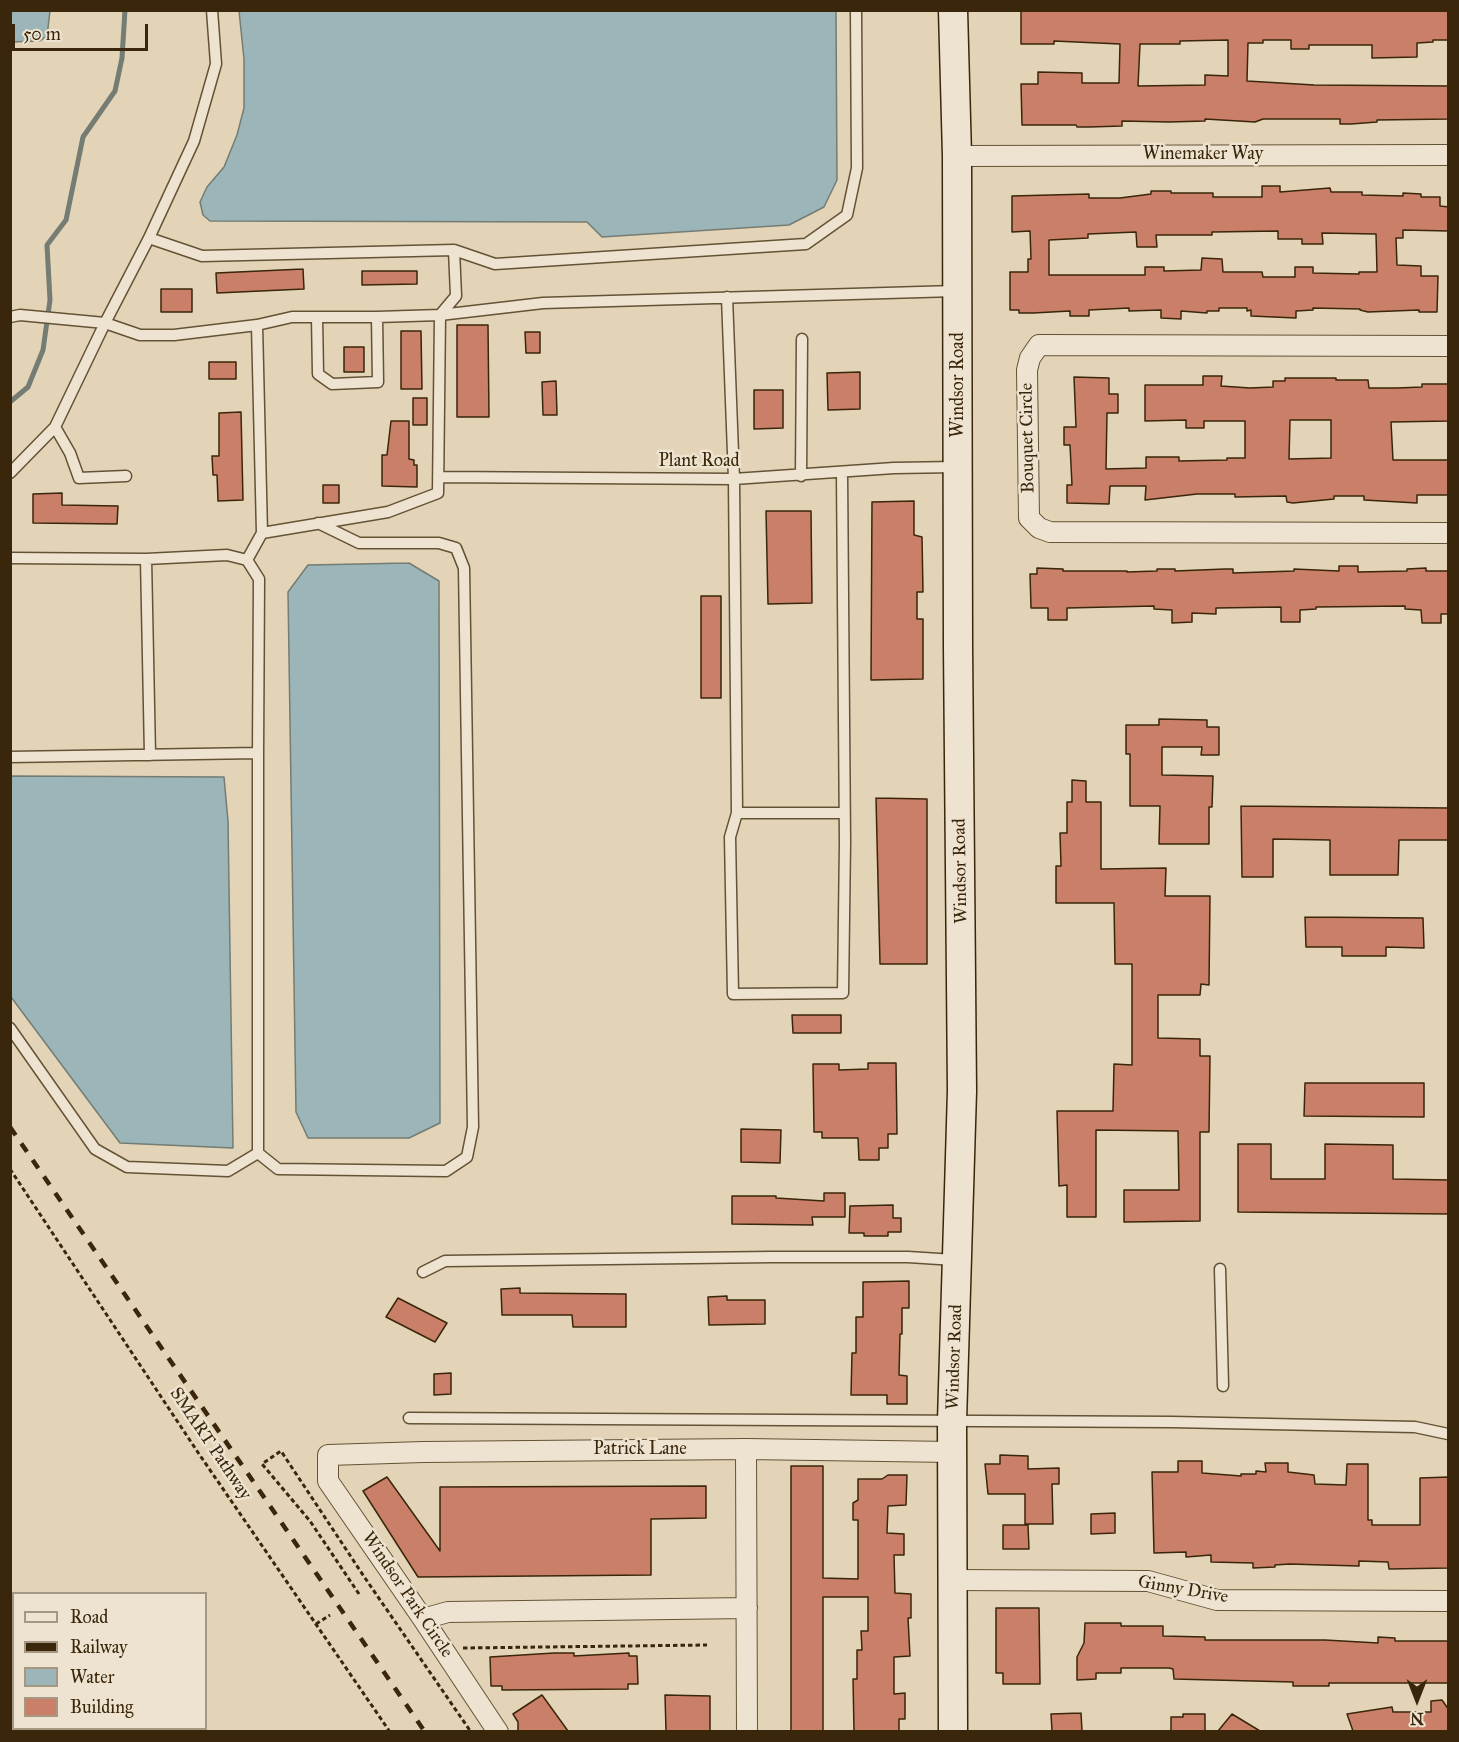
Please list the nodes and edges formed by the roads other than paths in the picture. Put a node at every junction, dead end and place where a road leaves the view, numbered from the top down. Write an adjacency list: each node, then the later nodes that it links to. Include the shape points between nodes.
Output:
1 (212, 10): 6 (lane, via 216,64 194,141)
2 (856, 10): 7 (lane, via 857,168 847,215 806,244 495,264)
3 (953, 10): 5 (main road, Windsor Road)
4 (1449, 155): 5 (street, Winemaker Way)
5 (957, 156): 8 (main road, Windsor Road)
6 (149, 238): 7 (lane, via 202,255); 14 (lane)
7 (454, 250): 10 (lane, via 456,296)
8 (958, 291): 9 (lane); 19 (main road, Windsor Road)
9 (727, 297): 10 (lane, via 543,303); 25 (lane)
10 (440, 315): 13 (lane); 24 (lane)
11 (10, 317): 14 (lane)
12 (317, 317): 13 (lane); 13 (lane, via 318,374 332,384 378,382); 15 (lane, via 292,317)
13 (377, 317)
14 (105, 323): 15 (lane, via 140,335); 18 (lane)
15 (257, 325): 27 (lane)
16 (802, 339): 23 (lane)
17 (1449, 346): 28 (street, Bouquet Circle, via 1039,345 1027,370 1029,518 1039,528 1050,532)
18 (55, 427): 21 (lane); 22 (lane, via 79,478)
19 (959, 467): 20 (lane, Plant Road); 39 (main road, Windsor Road, via 962,1091)
20 (842, 472): 23 (lane, Plant Road); 36 (lane)
21 (10, 473)
22 (126, 476)
23 (801, 476): 25 (lane, Plant Road)
24 (438, 477): 25 (lane, Plant Road); 26 (lane, via 438,493 428,497 388,512)
25 (734, 479): 35 (lane)
26 (318, 522): 27 (lane); 38 (lane, via 358,543 439,543 456,548 464,568 473,1127 467,1157 447,1171 278,1169)
27 (262, 533): 31 (lane)
28 (1449, 533)
29 (10, 558): 30 (lane)
30 (146, 559): 31 (lane, via 227,555); 33 (lane)
31 (247, 560): 32 (lane, via 259,579)
32 (258, 753): 33 (lane); 38 (lane)
33 (150, 755): 34 (lane)
34 (10, 757)
35 (737, 813): 36 (lane); 36 (lane, via 730,837 733,994 843,993)
36 (844, 813)
37 (10, 1028): 38 (lane, via 95,1149 127,1167 228,1171)
38 (258, 1153)
39 (958, 1260): 41 (lane, via 772,1257 445,1261); 44 (main road, Windsor Road)
40 (1220, 1269): 42 (lane)
41 (423, 1272)
42 (1223, 1386)
43 (409, 1418): 44 (lane)
44 (952, 1421): 45 (lane, via 1415,1427); 47 (main road, Windsor Road)
45 (1449, 1434)
46 (746, 1449): 47 (street, Patrick Lane); 48 (street, Patrick Lane); 51 (street)
47 (952, 1452): 49 (main road, Windsor Road)
48 (328, 1455): 52 (street, Windsor Park Circle, via 328,1481)
49 (954, 1580): 50 (street, Ginny Drive, via 1148,1581 1217,1600); 55 (main road, Windsor Road)
50 (1449, 1601)
51 (747, 1608): 52 (street, via 448,1612); 54 (street)
52 (423, 1619): 53 (street, Windsor Park Circle)
53 (498, 1731)
54 (747, 1731)
55 (953, 1731)

